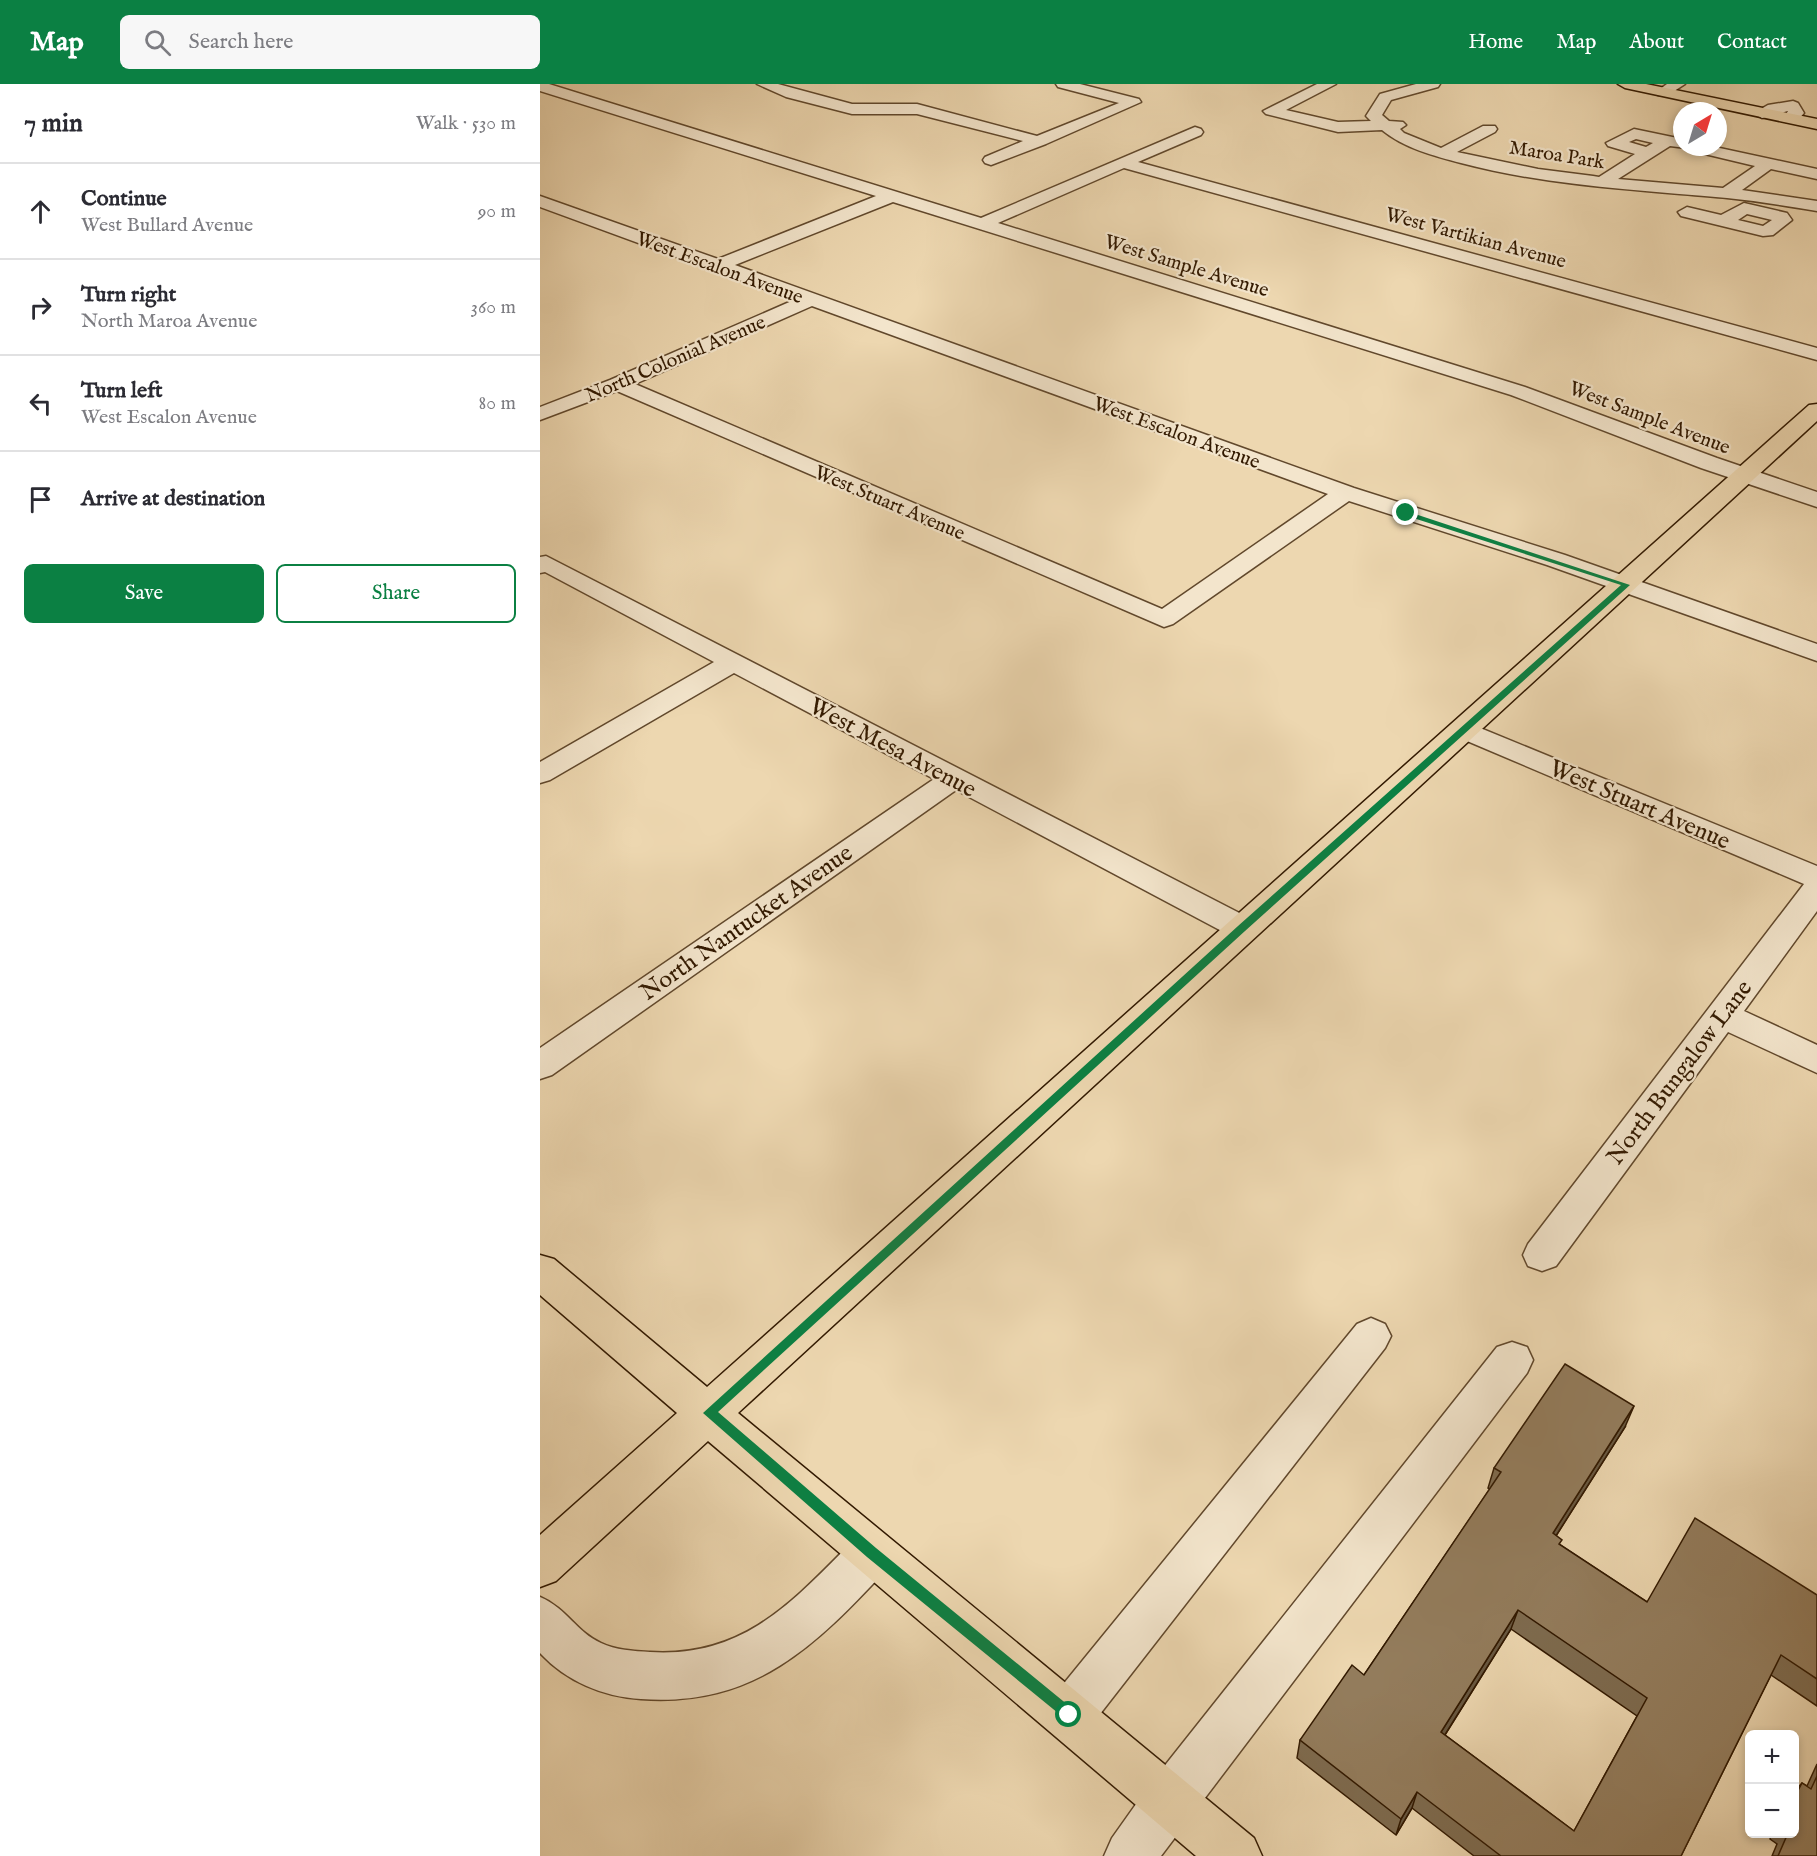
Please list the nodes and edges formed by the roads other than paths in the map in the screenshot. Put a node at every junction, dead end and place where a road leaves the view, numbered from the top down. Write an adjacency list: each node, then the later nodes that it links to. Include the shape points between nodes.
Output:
1 (764, 84): 17 (street, via 852,108 917,109)
2 (1063, 84): 17 (street, via 1134,102)
3 (1329, 84): 14 (street, via 1271,111 1338,127)
4 (1381, 84): 9 (street)
5 (1433, 84): 9 (street)
6 (1625, 84): 10 (main road)
7 (1678, 84): 10 (street)
8 (540, 86): 31 (street, West Sample Avenue)
9 (1406, 90): 14 (street, via 1385,97 1379,105 1374,116)
10 (1664, 92): 12 (main road)
11 (1798, 108): 12 (street, via 1773,108); 13 (main road)
12 (1762, 113)
13 (1817, 124)
14 (1381, 126): 18 (street, via 1400,125); 21 (street, Maroa Park, via 1400,139)
15 (1489, 129): 18 (street)
16 (1195, 132): 25 (street)
17 (1040, 141): 24 (street)
18 (1466, 141): 21 (street)
19 (1673, 143): 22 (street)
20 (1673, 143): 22 (street, via 1634,134 1614,143)
21 (1443, 153): 28 (street, Maroa Park)
22 (1647, 153): 28 (street)
23 (1727, 155): 26 (street)
24 (991, 160)
25 (1123, 163): 37 (street); 40 (street, West Vartikian Avenue)
26 (1768, 164): 27 (street); 30 (street)
27 (1809, 173): 29 (street, via 1789,181 1790,184)
28 (1600, 183): 30 (street, Maroa Park)
29 (1817, 190)
30 (1721, 193): 33 (street, Maroa Park); 34 (street)
31 (892, 196): 37 (street, West Sample Avenue); 38 (street)
32 (540, 201): 38 (street, West Escalon Avenue)
33 (1817, 206)
34 (1687, 212): 35 (street); 36 (street)
35 (1724, 221)
36 (1672, 222)
37 (981, 224): 44 (street, West Sample Avenue, via 1518,391)
38 (718, 266): 39 (street, West Escalon Avenue)
39 (809, 300): 41 (street, North Colonial Avenue); 45 (street, West Escalon Avenue)
40 (1817, 354)
41 (617, 384): 43 (street, North Colonial Avenue); 45 (street, West Stuart Avenue, via 1164,619)
42 (1817, 410): 44 (main road)
43 (540, 414)
44 (1744, 476): 46 (street, West Sample Avenue); 48 (main road)
45 (1346, 493): 48 (street, West Escalon Avenue)
46 (1817, 500)
47 (543, 564): 50 (street, West Mesa Avenue)
48 (1626, 585): 49 (street, West Escalon Avenue); 51 (main road)
49 (1817, 653)
50 (733, 662): 52 (street); 53 (street, West Mesa Avenue)
51 (1463, 729): 54 (street, West Stuart Avenue); 56 (main road)
52 (540, 774)
53 (953, 778): 56 (street, West Mesa Avenue); 59 (street, North Nantucket Avenue)
54 (1817, 878)
55 (1817, 889): 57 (street, North Bungalow Lane)
56 (1242, 928): 64 (main road)
57 (1722, 1015): 58 (street); 60 (street, North Bungalow Lane)
58 (1817, 1060)
59 (540, 1066)
60 (1542, 1255)
61 (540, 1271): 64 (main road)
62 (1371, 1336): 68 (street)
63 (1512, 1360): 69 (street)
64 (709, 1413): 65 (main road); 66 (main road)
65 (872, 1553): 67 (street, via 817,1611 786,1636 758,1655 690,1677 654,1678 610,1671 577,1656); 68 (main road)
66 (540, 1565)
67 (540, 1620)
68 (1069, 1715): 69 (main road)
69 (1169, 1801): 70 (street); 71 (main road)
70 (1130, 1856)
71 (1236, 1856)

